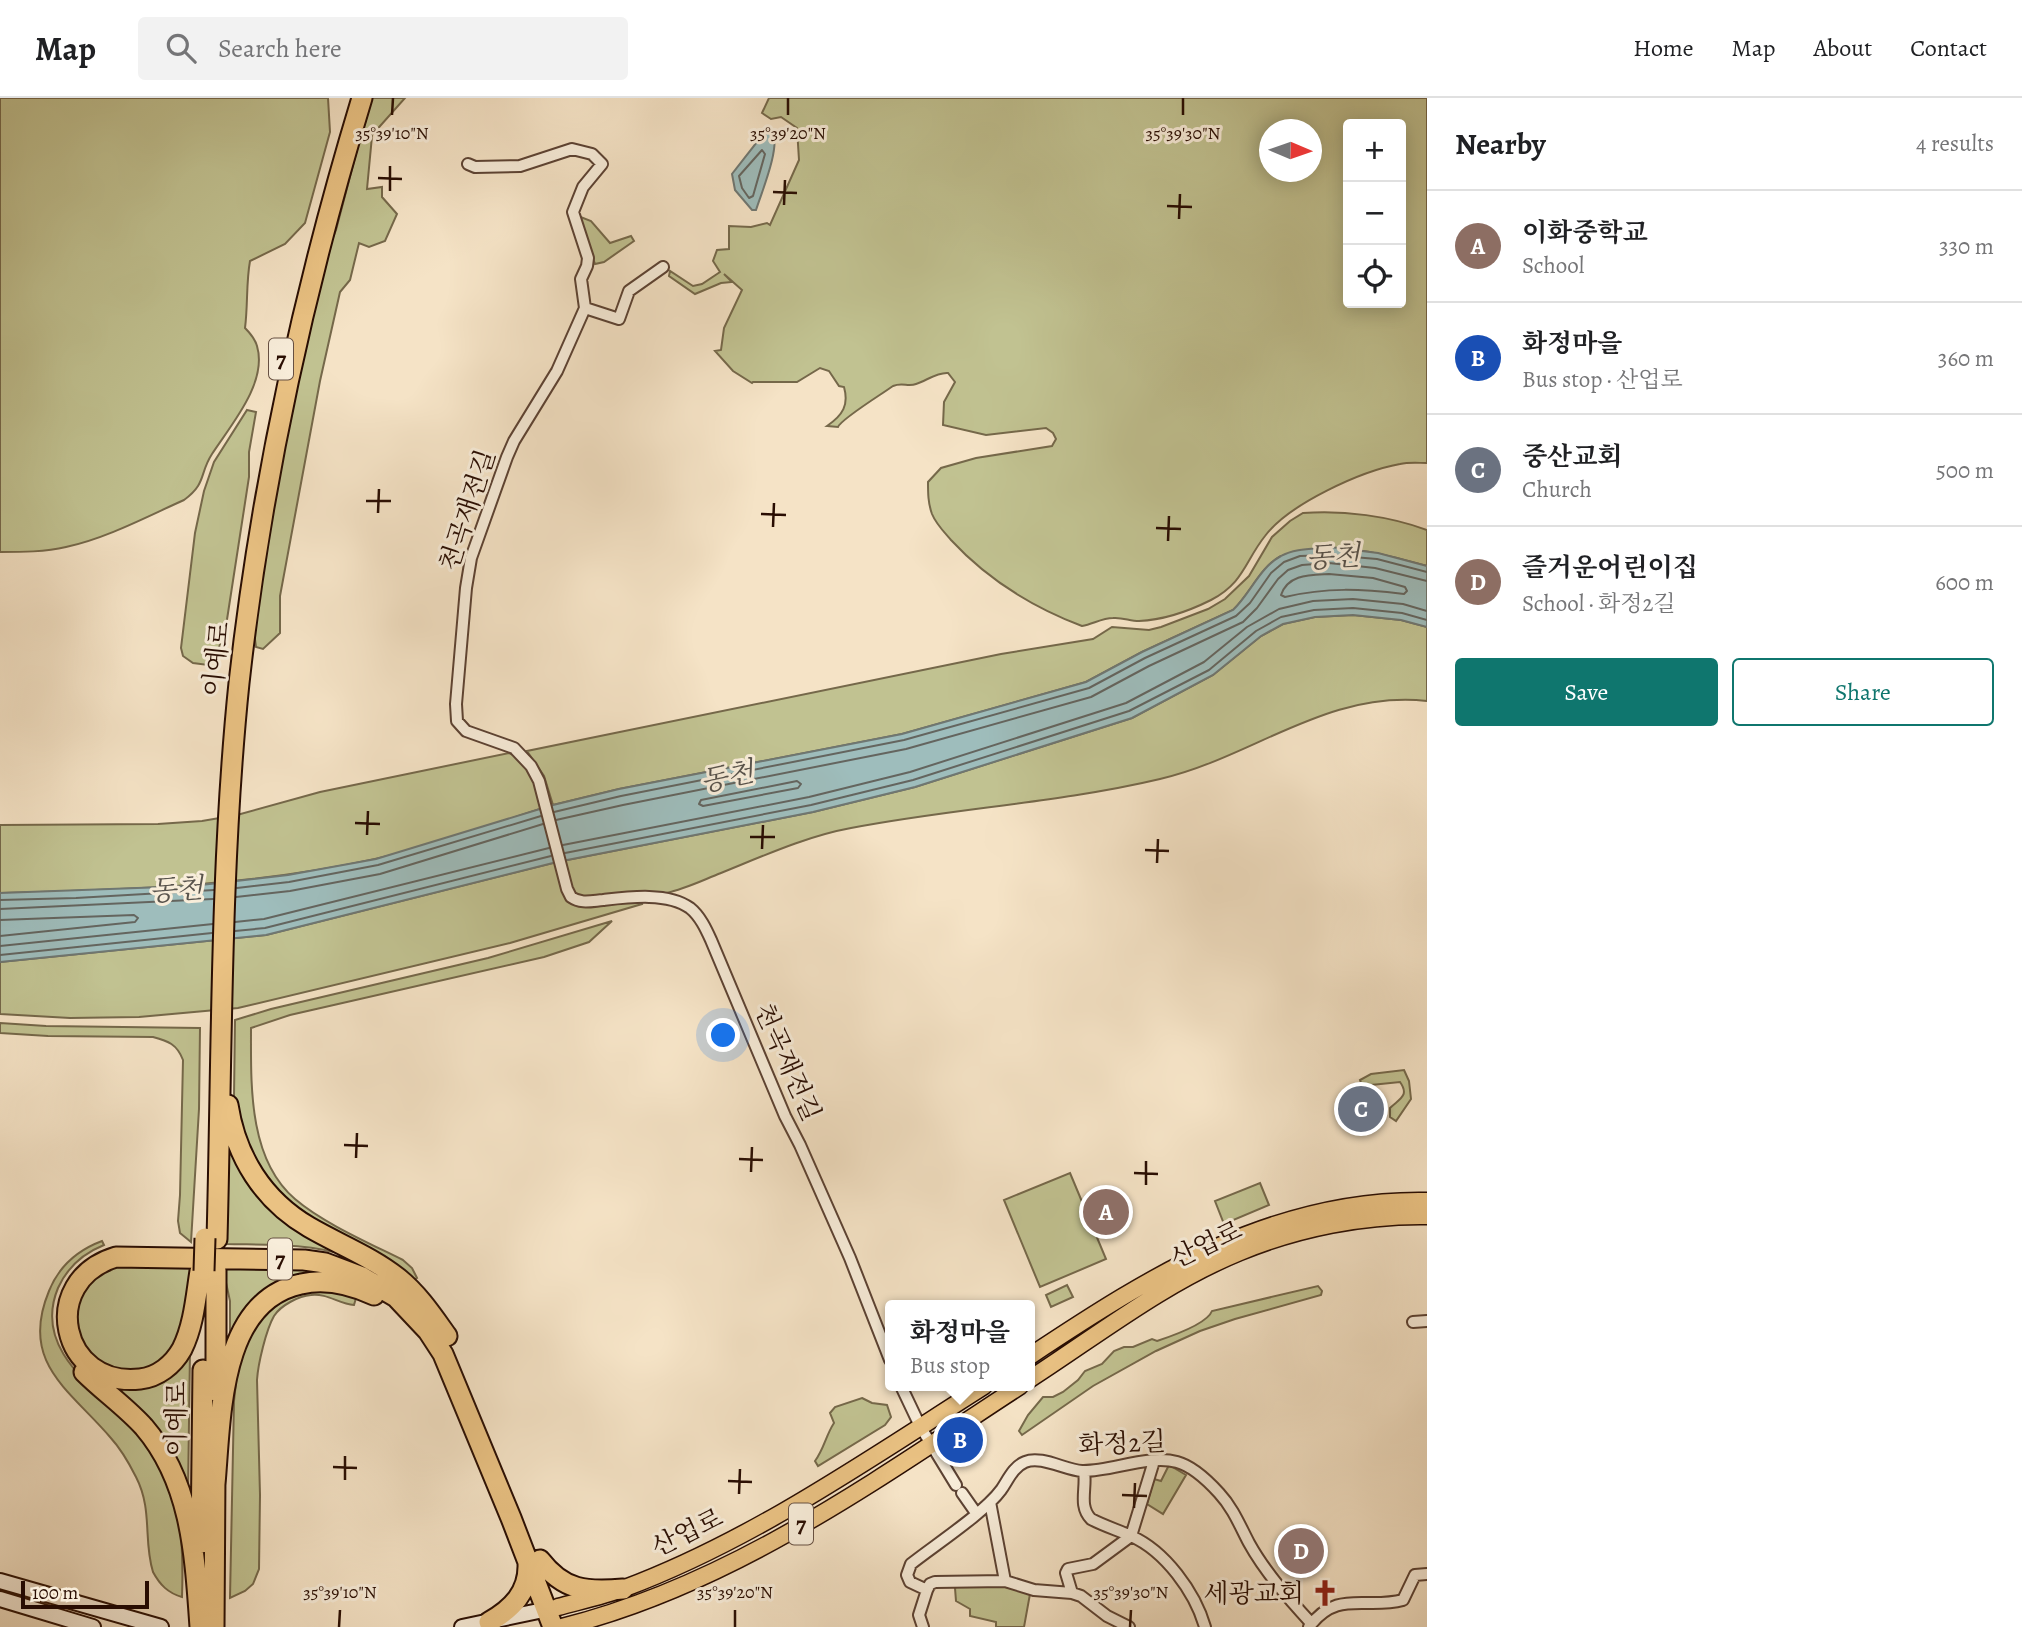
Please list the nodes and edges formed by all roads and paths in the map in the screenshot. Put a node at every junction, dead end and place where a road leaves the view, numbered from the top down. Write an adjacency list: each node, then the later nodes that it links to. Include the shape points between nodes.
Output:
1 (350, 98): 6 (highway, 이예로 / 7, via 311,233 266,428 247,536)
2 (362, 98): 6 (highway, 이예로 / 7, via 321,237)
3 (468, 164): 5 (street, 천곡재전길, via 520,166 572,149 598,158 602,164 583,187 573,212 588,258 581,279)
4 (663, 267): 5 (street, via 629,291 619,319)
5 (585, 308): 13 (street, 천곡재전길, via 551,382 507,457 471,558 457,721 466,731 514,748 531,766 571,897 579,901 666,899 683,904 698,916)
6 (240, 623): 7 (highway, 이예로 / 7)
7 (216, 1031): 10 (highway, 이예로); 15 (highway, 7, via 231,1125 256,1181 286,1211 412,1291 447,1336)
8 (1427, 1201): 14 (main road, 산업로, via 1355,1205 1290,1219 1234,1238 1167,1271)
9 (1427, 1216): 16 (main road, 산업로, via 1356,1221 1292,1234 1239,1252 1175,1285)
10 (207, 1271): 15 (highway, 7, via 188,1335 166,1368 144,1378 118,1379 95,1370 78,1352 66,1311 74,1287 90,1268 129,1255 304,1260 345,1269 396,1297); 24 (highway, 이예로); 29 (highway, 이예로)
11 (1427, 1321): 12 (street)
12 (1413, 1322)
13 (885, 1347)
14 (1035, 1353)
15 (451, 1358): 24 (highway, via 406,1315 361,1289 308,1282 274,1294 248,1320 232,1357); 28 (highway, 7); 29 (highway, via 437,1328 403,1293 364,1269 327,1256 129,1248 101,1253 87,1261 61,1299 63,1341 80,1368 143,1426 164,1455 180,1488)
16 (1035, 1376)
17 (903, 1391): 20 (street)
18 (976, 1391): 20 (main road, 산업로 / 7)
19 (1012, 1391): 21 (main road, 산업로 / 7)
20 (920, 1426): 21 (street); 33 (main road, 산업로 / 7, via 760,1524)
21 (931, 1444): 26 (street); 45 (main road, 산업로 / 7, via 770,1543 694,1581)
22 (1154, 1461): 23 (street, 화정2길); 27 (street); 39 (street, 화정2길, via 1175,1461 1220,1493 1250,1545)
23 (1084, 1471): 25 (street, 화정2길, via 1025,1461); 27 (street, via 1086,1514)
24 (215, 1484): 29 (highway)
25 (990, 1502): 26 (street); 32 (street)
26 (976, 1513): 34 (street, via 911,1564 907,1579)
27 (1130, 1536): 35 (street, via 1093,1564 1068,1569); 48 (street, via 1152,1549 1169,1567 1193,1598)
28 (534, 1560): 33 (highway, 7, via 571,1586); 37 (highway, 7); 38 (highway, via 513,1605)
29 (204, 1567): 42 (highway); 43 (highway)
30 (1427, 1574): 39 (street, 화정2길, via 1415,1575 1403,1600 1343,1602)
31 (0, 1581): 41 (main road)
32 (1005, 1581): 34 (street, via 935,1582); 35 (street, via 1034,1590)
33 (623, 1589): 37 (main road, 산업로)
34 (927, 1590): 46 (street, via 919,1615)
35 (1072, 1593): 47 (street)
36 (0, 1599): 40 (main road)
37 (553, 1615): 38 (main road, 산업로); 45 (highway)
38 (489, 1622): 44 (main road, 산업로)
39 (1310, 1625)
40 (93, 1627)
41 (161, 1627)
42 (200, 1627)
43 (214, 1627)
44 (462, 1627)
45 (563, 1627)
46 (923, 1627)
47 (1129, 1627)
48 (1205, 1627)

